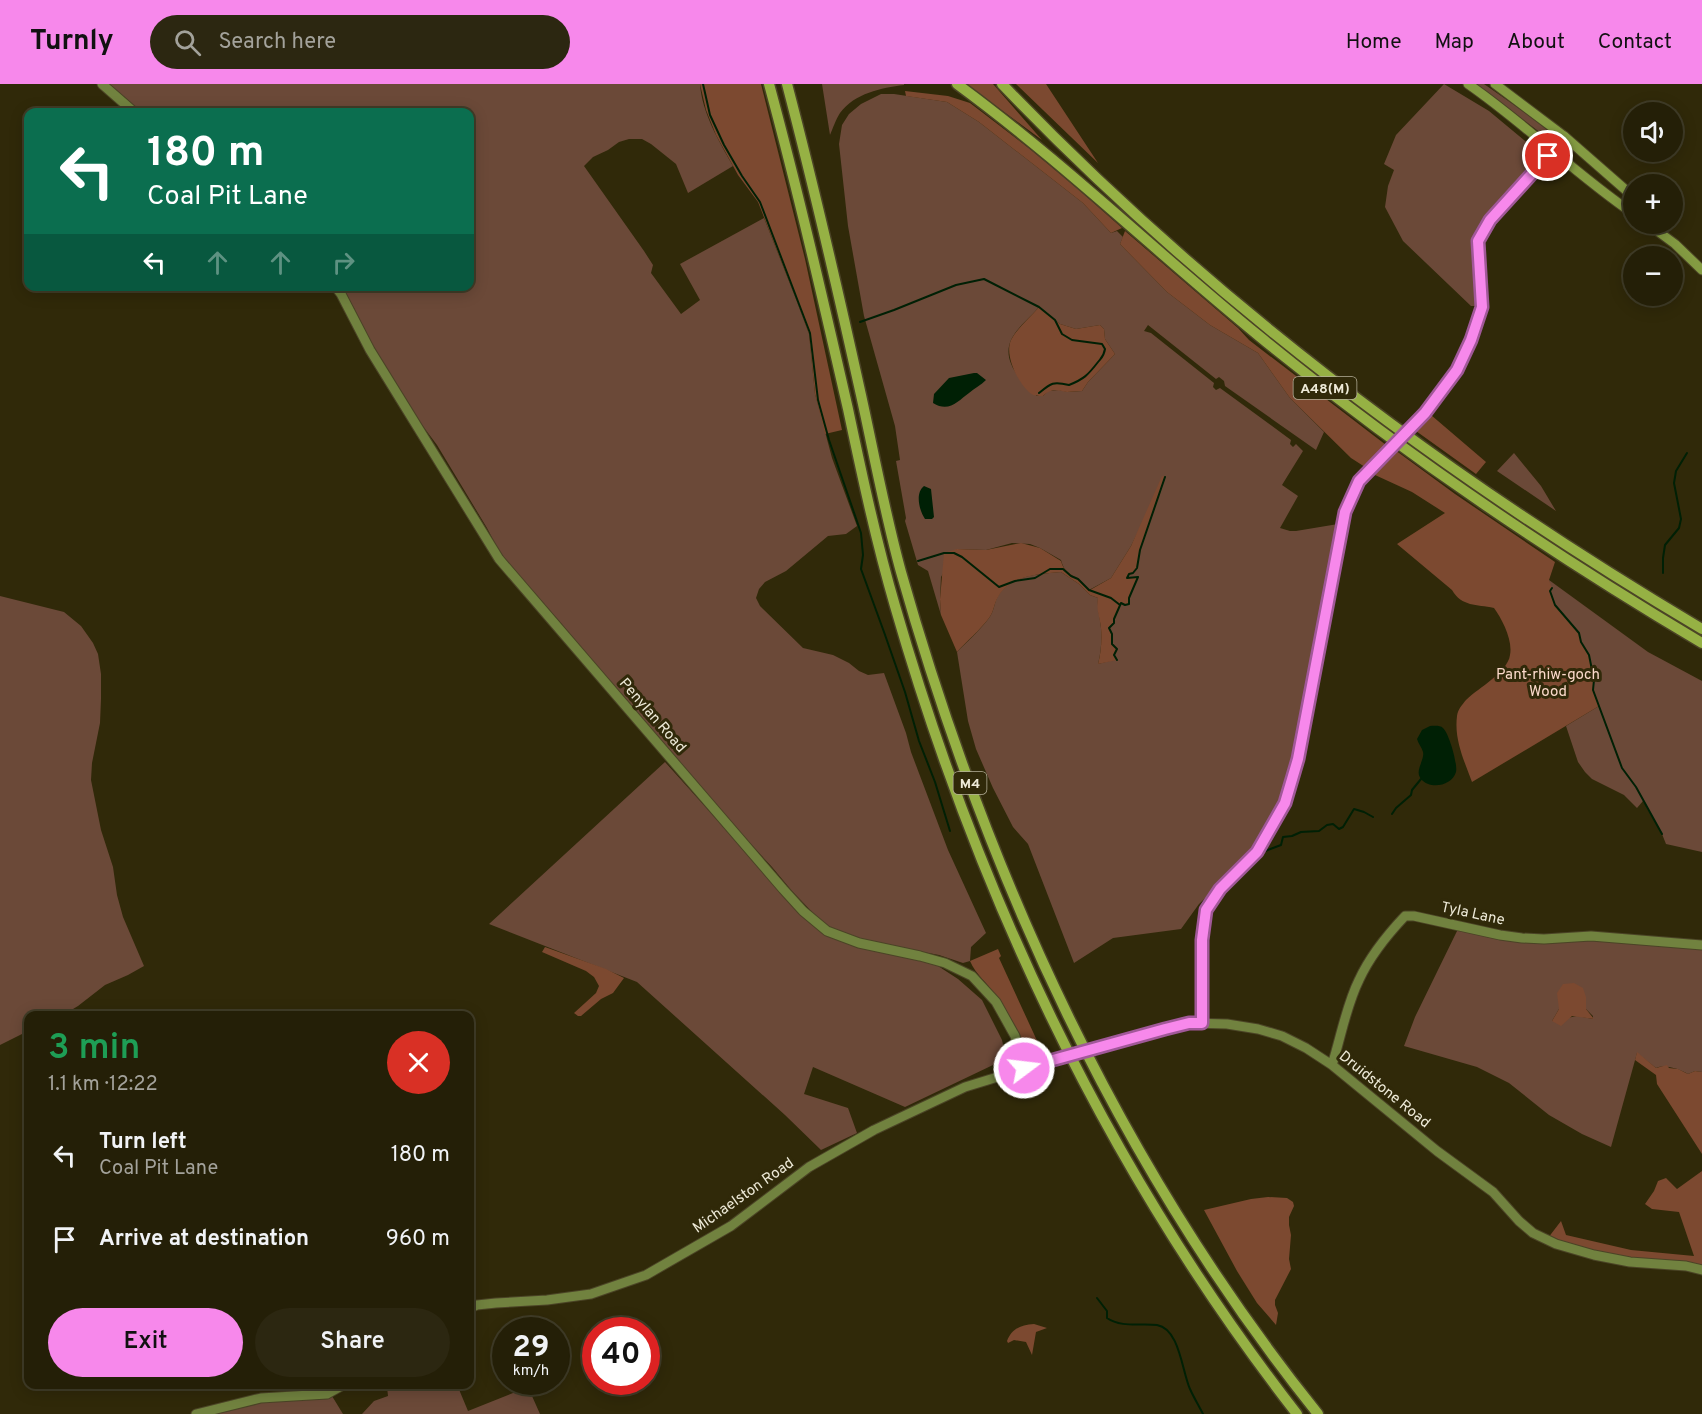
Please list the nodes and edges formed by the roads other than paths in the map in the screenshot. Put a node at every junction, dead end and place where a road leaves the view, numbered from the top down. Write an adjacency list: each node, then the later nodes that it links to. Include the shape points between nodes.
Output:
1 (102, 84): 8 (street)
2 (769, 84): 26 (highway, M4, via 894,605 928,715 978,853 1054,1024 1115,1141 1212,1298)
3 (787, 84): 27 (highway, M4, via 901,570 943,710 987,830 1069,1021 1138,1150 1219,1281)
4 (957, 84): 17 (highway, A48(M), via 1040,148 1259,336 1375,427 1525,533)
5 (1002, 84): 16 (highway, A48(M), via 1158,234 1347,392 1509,508)
6 (1468, 84): 10 (main road)
7 (1495, 84): 9 (main road)
8 (129, 108)
9 (1564, 136): 10 (street); 11 (main road)
10 (1552, 151): 12 (main road); 19 (street, bridge, via 1490,220 1478,241 1482,307 1457,370 1425,413 1359,481 1345,512 1298,759 1285,803 1257,852 1220,889 1206,910)
11 (1623, 188)
12 (1623, 206)
13 (1662, 234): 14 (main road)
14 (1702, 270)
15 (339, 291): 21 (street, Penylan Road, via 370,350 499,559 783,889 827,931 859,943 945,963 972,976 1006,1019)
16 (1702, 629)
17 (1702, 643)
18 (1702, 945): 20 (street, Tyla Lane, via 1591,936 1522,938 1405,916 1359,980)
19 (1202, 1023): 20 (street, Druidstone Road, via 1227,1024 1281,1036); 21 (street, Druidstone Road, bridge, via 1165,1029)
20 (1332, 1065): 22 (street, Druidstone Road, via 1493,1192 1533,1233 1594,1255)
21 (1024, 1068): 23 (street, Michaelston Road, via 964,1087 874,1130 809,1167 731,1226 646,1275 591,1294)
22 (1702, 1270)
23 (474, 1306)
24 (336, 1389): 25 (street, via 327,1394 261,1398)
25 (196, 1414)
26 (1297, 1414)
27 (1318, 1414)

